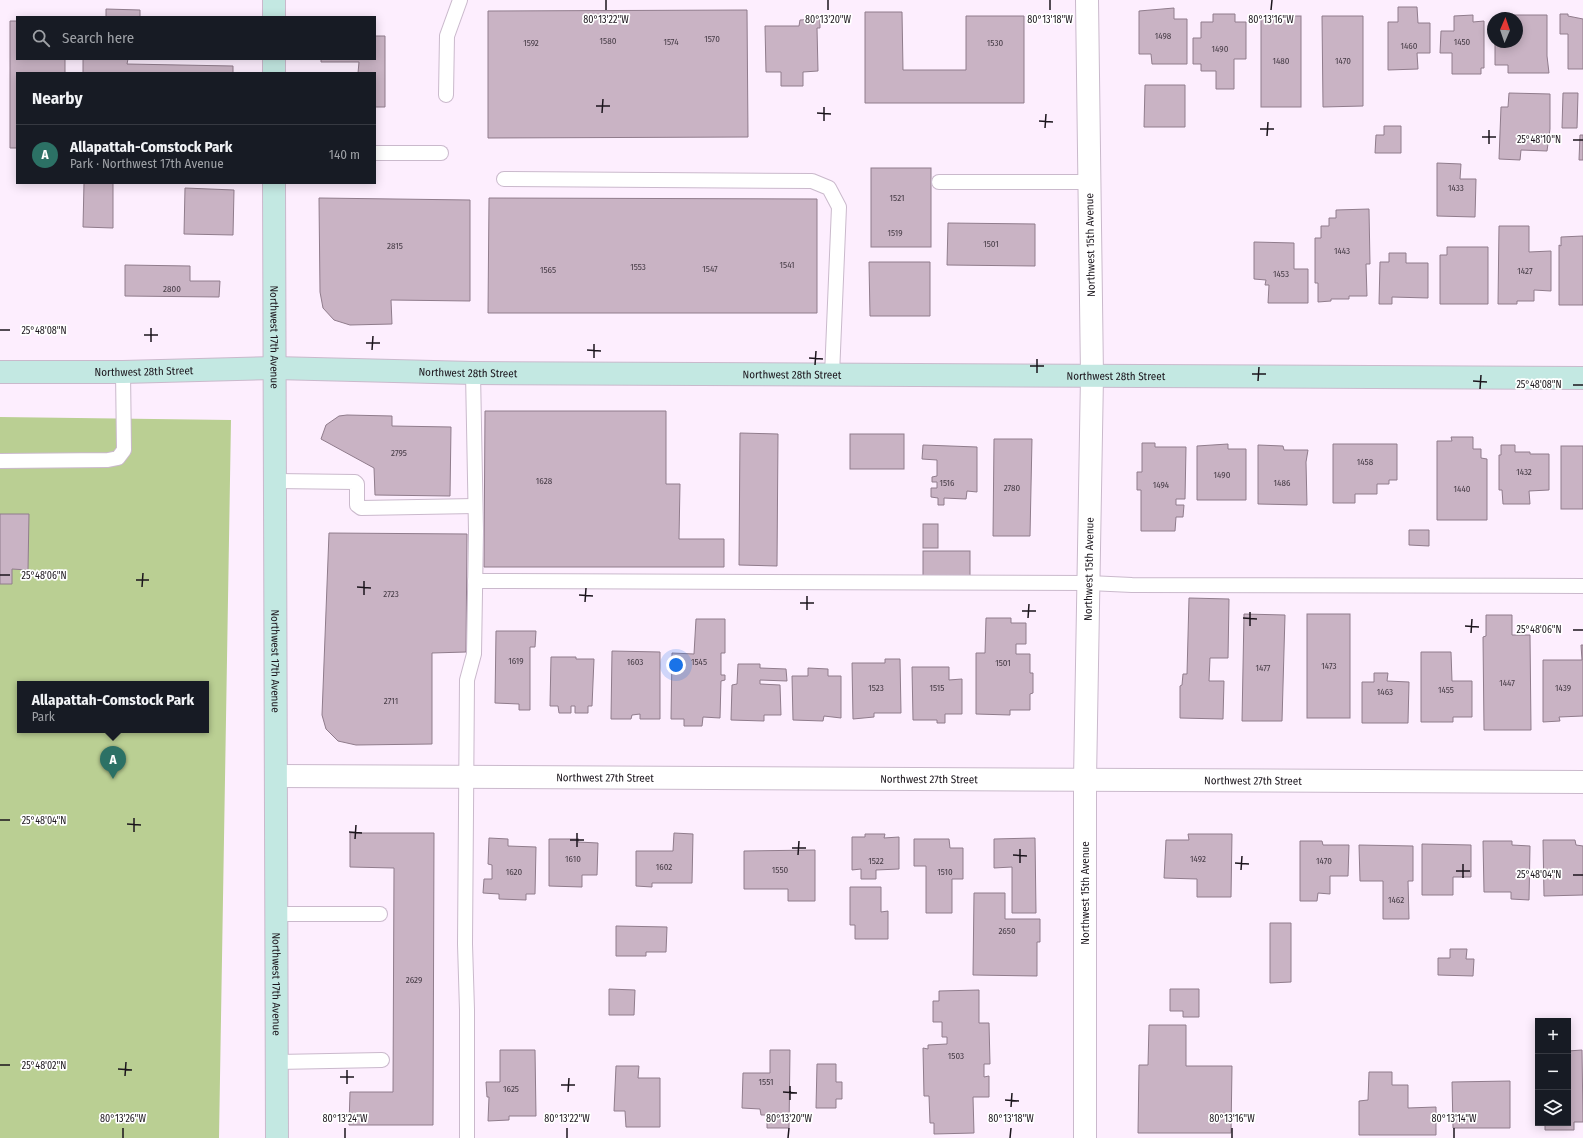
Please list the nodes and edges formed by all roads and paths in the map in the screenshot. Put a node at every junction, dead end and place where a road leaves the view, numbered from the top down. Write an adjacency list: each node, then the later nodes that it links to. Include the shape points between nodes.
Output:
1 (274, 0): 4 (street)
2 (460, 0): 7 (lane, via 447,36)
3 (1087, 0): 12 (street, Northwest 15th Avenue)
4 (274, 16)
5 (274, 60): 6 (street)
6 (274, 72)
7 (446, 95)
8 (376, 153): 9 (lane)
9 (441, 153)
10 (504, 179): 18 (lane, via 812,181 829,188 839,207)
11 (939, 182): 12 (lane)
12 (1089, 182): 19 (street, Northwest 15th Avenue)
13 (274, 184): 14 (street, Northwest 17th Avenue)
14 (275, 368): 16 (street, Northwest 28th Street); 17 (street, Northwest 28th Street); 22 (street, Northwest 17th Avenue)
15 (0, 372): 16 (street, Northwest 28th Street)
16 (123, 372): 21 (lane, via 124,450 118,458)
17 (474, 373): 18 (street, Northwest 28th Street); 23 (lane)
18 (832, 375): 19 (street, Northwest 28th Street)
19 (1092, 376): 20 (street, Northwest 28th Street); 25 (street, Northwest 15th Avenue)
20 (1583, 378)
21 (0, 461)
22 (276, 481): 23 (lane, via 355,482 358,505 361,508); 27 (street, Northwest 17th Avenue)
23 (475, 506): 24 (lane)
24 (475, 581): 25 (lane); 28 (lane, via 474,654 467,680)
25 (1089, 583): 26 (lane); 29 (street, Northwest 15th Avenue)
26 (1583, 586)
27 (276, 776): 28 (street, Northwest 27th Street); 31 (street, Northwest 17th Avenue)
28 (467, 777): 29 (street, Northwest 27th Street); 36 (lane)
29 (1085, 780): 30 (street, Northwest 27th Street); 37 (street, Northwest 15th Avenue)
30 (1583, 782)
31 (276, 914): 32 (lane); 34 (street, Northwest 17th Avenue)
32 (380, 914)
33 (382, 1060): 34 (lane)
34 (277, 1062): 35 (street, Northwest 17th Avenue)
35 (277, 1138)
36 (467, 1138)
37 (1086, 1138)

